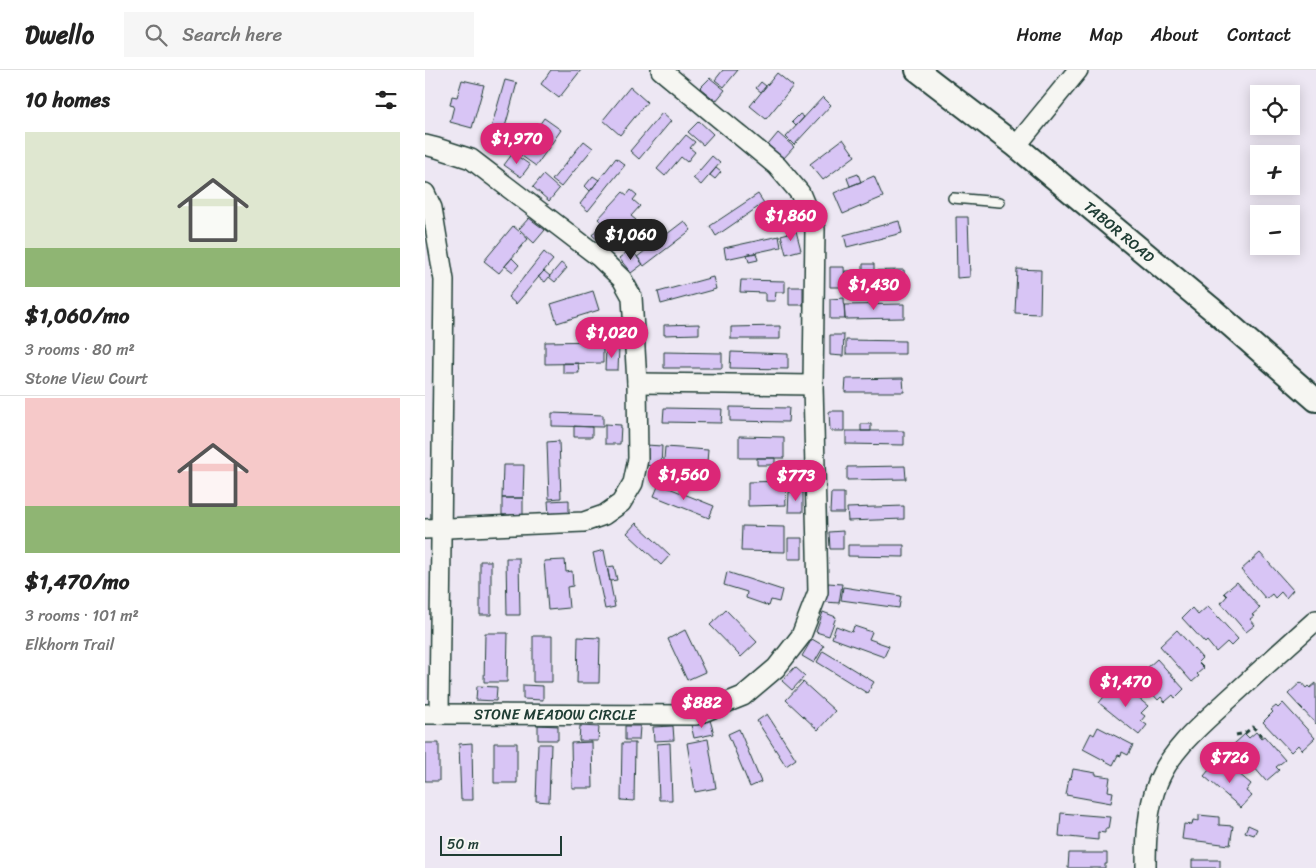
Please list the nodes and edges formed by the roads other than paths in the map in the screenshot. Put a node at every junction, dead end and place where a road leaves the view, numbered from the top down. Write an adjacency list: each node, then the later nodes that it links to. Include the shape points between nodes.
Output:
1 (661, 70): 10 (street, STONE MEADOW CIRCLE, via 777,166 800,193 815,229)
2 (917, 70): 5 (street, TABOR ROAD)
3 (1078, 70): 5 (street)
4 (425, 145): 9 (street, via 471,159 599,257 622,279 632,297)
5 (1016, 146): 11 (street, TABOR ROAD)
6 (425, 193): 12 (street, via 431,208 444,280)
7 (953, 198): 8 (lane)
8 (1000, 202)
9 (637, 384): 10 (street); 12 (street, via 638,459 633,484 621,503 604,515 584,522)
10 (813, 385): 14 (street, STONE MEADOW CIRCLE, via 818,592 801,636 776,668 743,696 696,715)
11 (1316, 400)
12 (433, 529): 14 (street)
13 (1316, 620): 15 (street, via 1195,729 1175,752 1158,783 1149,814)
14 (432, 714)
15 (1146, 868)

